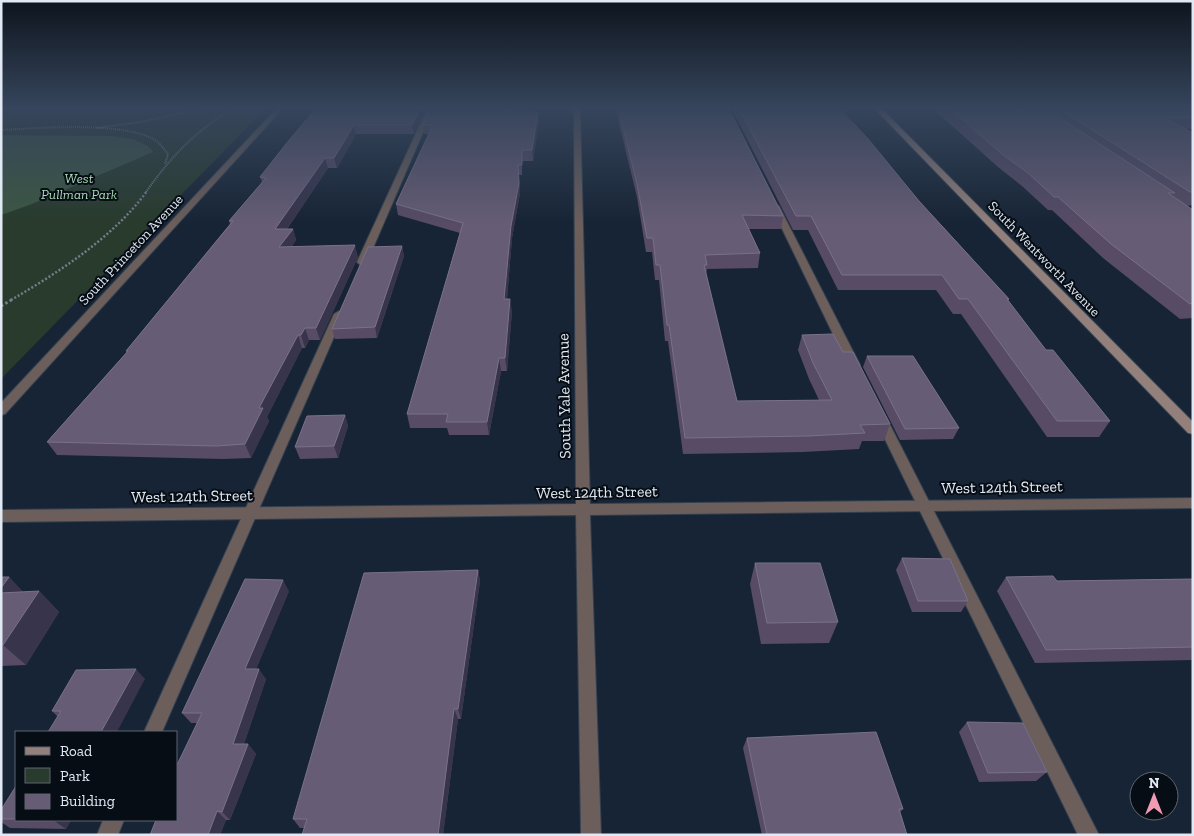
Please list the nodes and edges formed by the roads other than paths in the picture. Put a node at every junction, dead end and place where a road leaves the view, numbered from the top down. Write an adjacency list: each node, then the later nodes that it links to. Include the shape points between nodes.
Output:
1 (244, 146): 10 (street, South Princeton Avenue)
2 (414, 146): 6 (street)
3 (578, 146): 14 (street, South Yale Avenue)
4 (914, 146): 11 (street, South Wentworth Avenue)
5 (769, 194): 8 (street)
6 (355, 277)
7 (343, 304): 15 (street)
8 (861, 378)
9 (874, 405): 13 (street)
10 (1, 411)
11 (1193, 430)
12 (1193, 503): 13 (street, West 124th Street)
13 (924, 506): 14 (street, West 124th Street); 21 (street)
14 (583, 510): 15 (street, West 124th Street); 20 (street, South Yale Avenue)
15 (250, 513): 16 (street, West 124th Street); 17 (street)
16 (1, 516)
17 (152, 731)
18 (114, 821): 19 (street)
19 (107, 835)
20 (591, 835)
21 (1089, 835)

